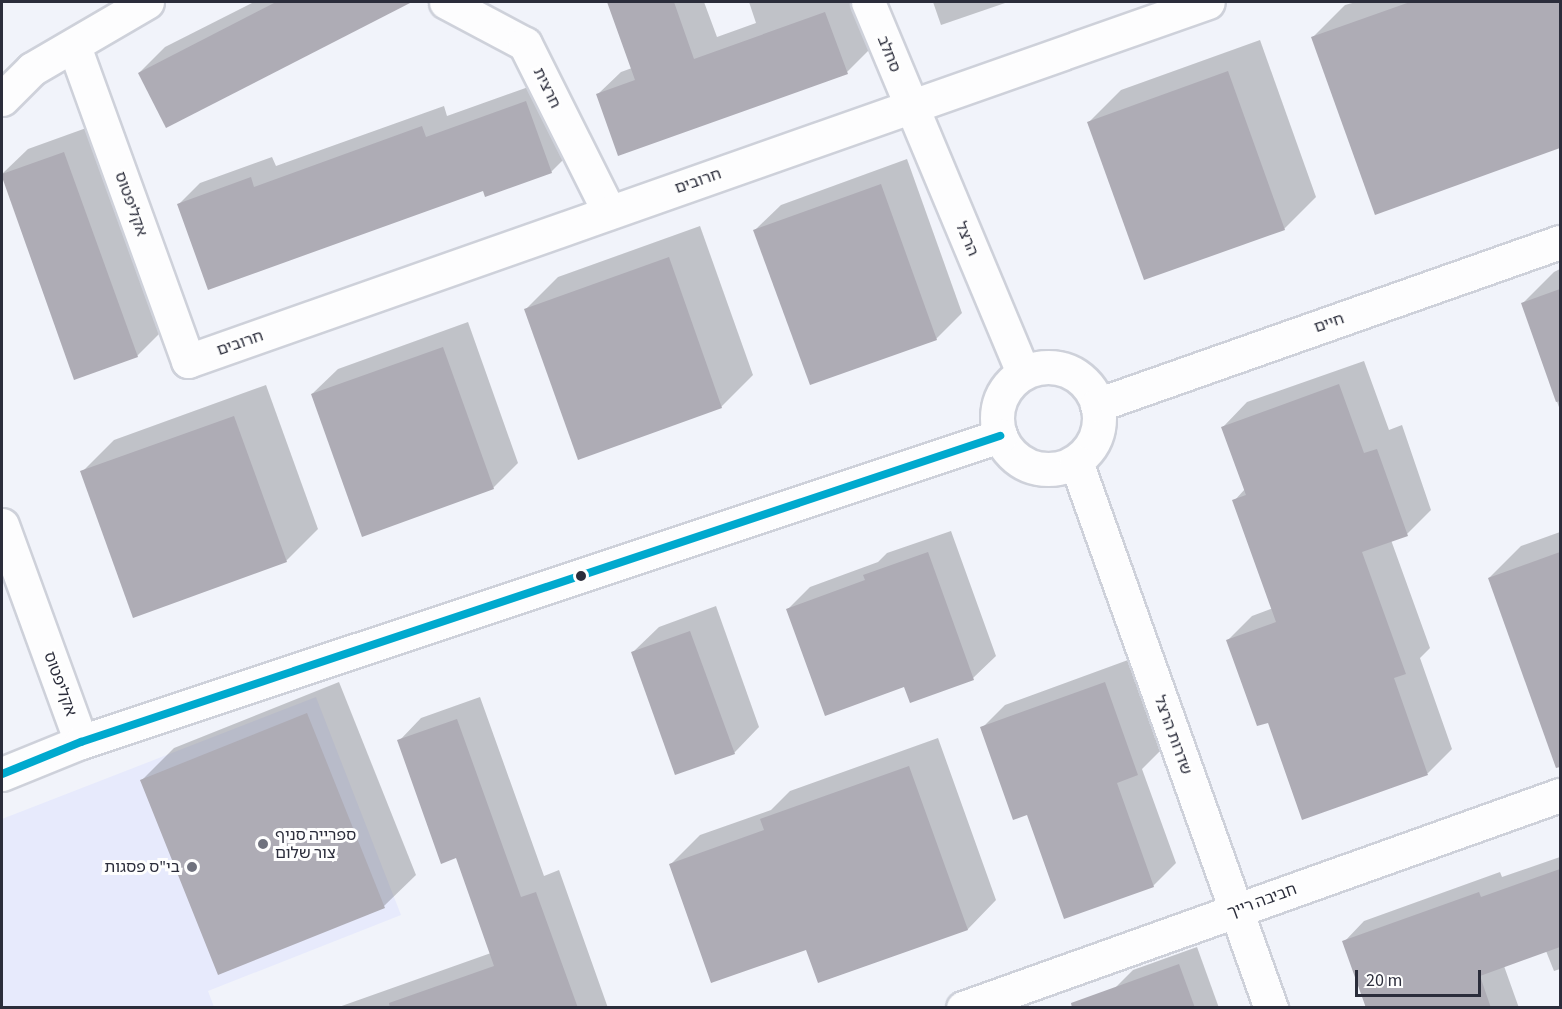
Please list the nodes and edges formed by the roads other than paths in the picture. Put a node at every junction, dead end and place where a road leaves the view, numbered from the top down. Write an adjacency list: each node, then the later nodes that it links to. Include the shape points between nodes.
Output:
1 (147, 2): 5 (street)
2 (446, 2): 8 (street, חרצית, via 525,44)
3 (868, 2): 7 (street, סחלב)
4 (1208, 2): 7 (street, חרובים)
5 (74, 46): 6 (street, via 32,69); 10 (street, אקליפטוס)
6 (2, 99)
7 (910, 106): 8 (street, חרובים); 11 (street, הרצל)
8 (609, 212): 10 (street, חרובים)
9 (1560, 242): 12 (street, חיים)
10 (188, 361)
11 (1023, 372): 12 (street, via 1060,368 1077,376 1089,388); 13 (street, via 1000,398 996,416)
12 (1097, 405): 14 (street, via 1097,434)
13 (1000, 436): 14 (street, via 1009,452 1022,463 1039,469 1057,469); 16 (street)
14 (1076, 462): 19 (street, שדרות הרצל)
15 (2, 525): 16 (street, אקליפטוס)
16 (81, 742): 17 (street)
17 (2, 774)
18 (1560, 795): 19 (street, חביבה רייך)
19 (1236, 910): 20 (street, חביבה רייך); 21 (street, שדרות הרצל)
20 (963, 1008)
21 (1271, 1008)

